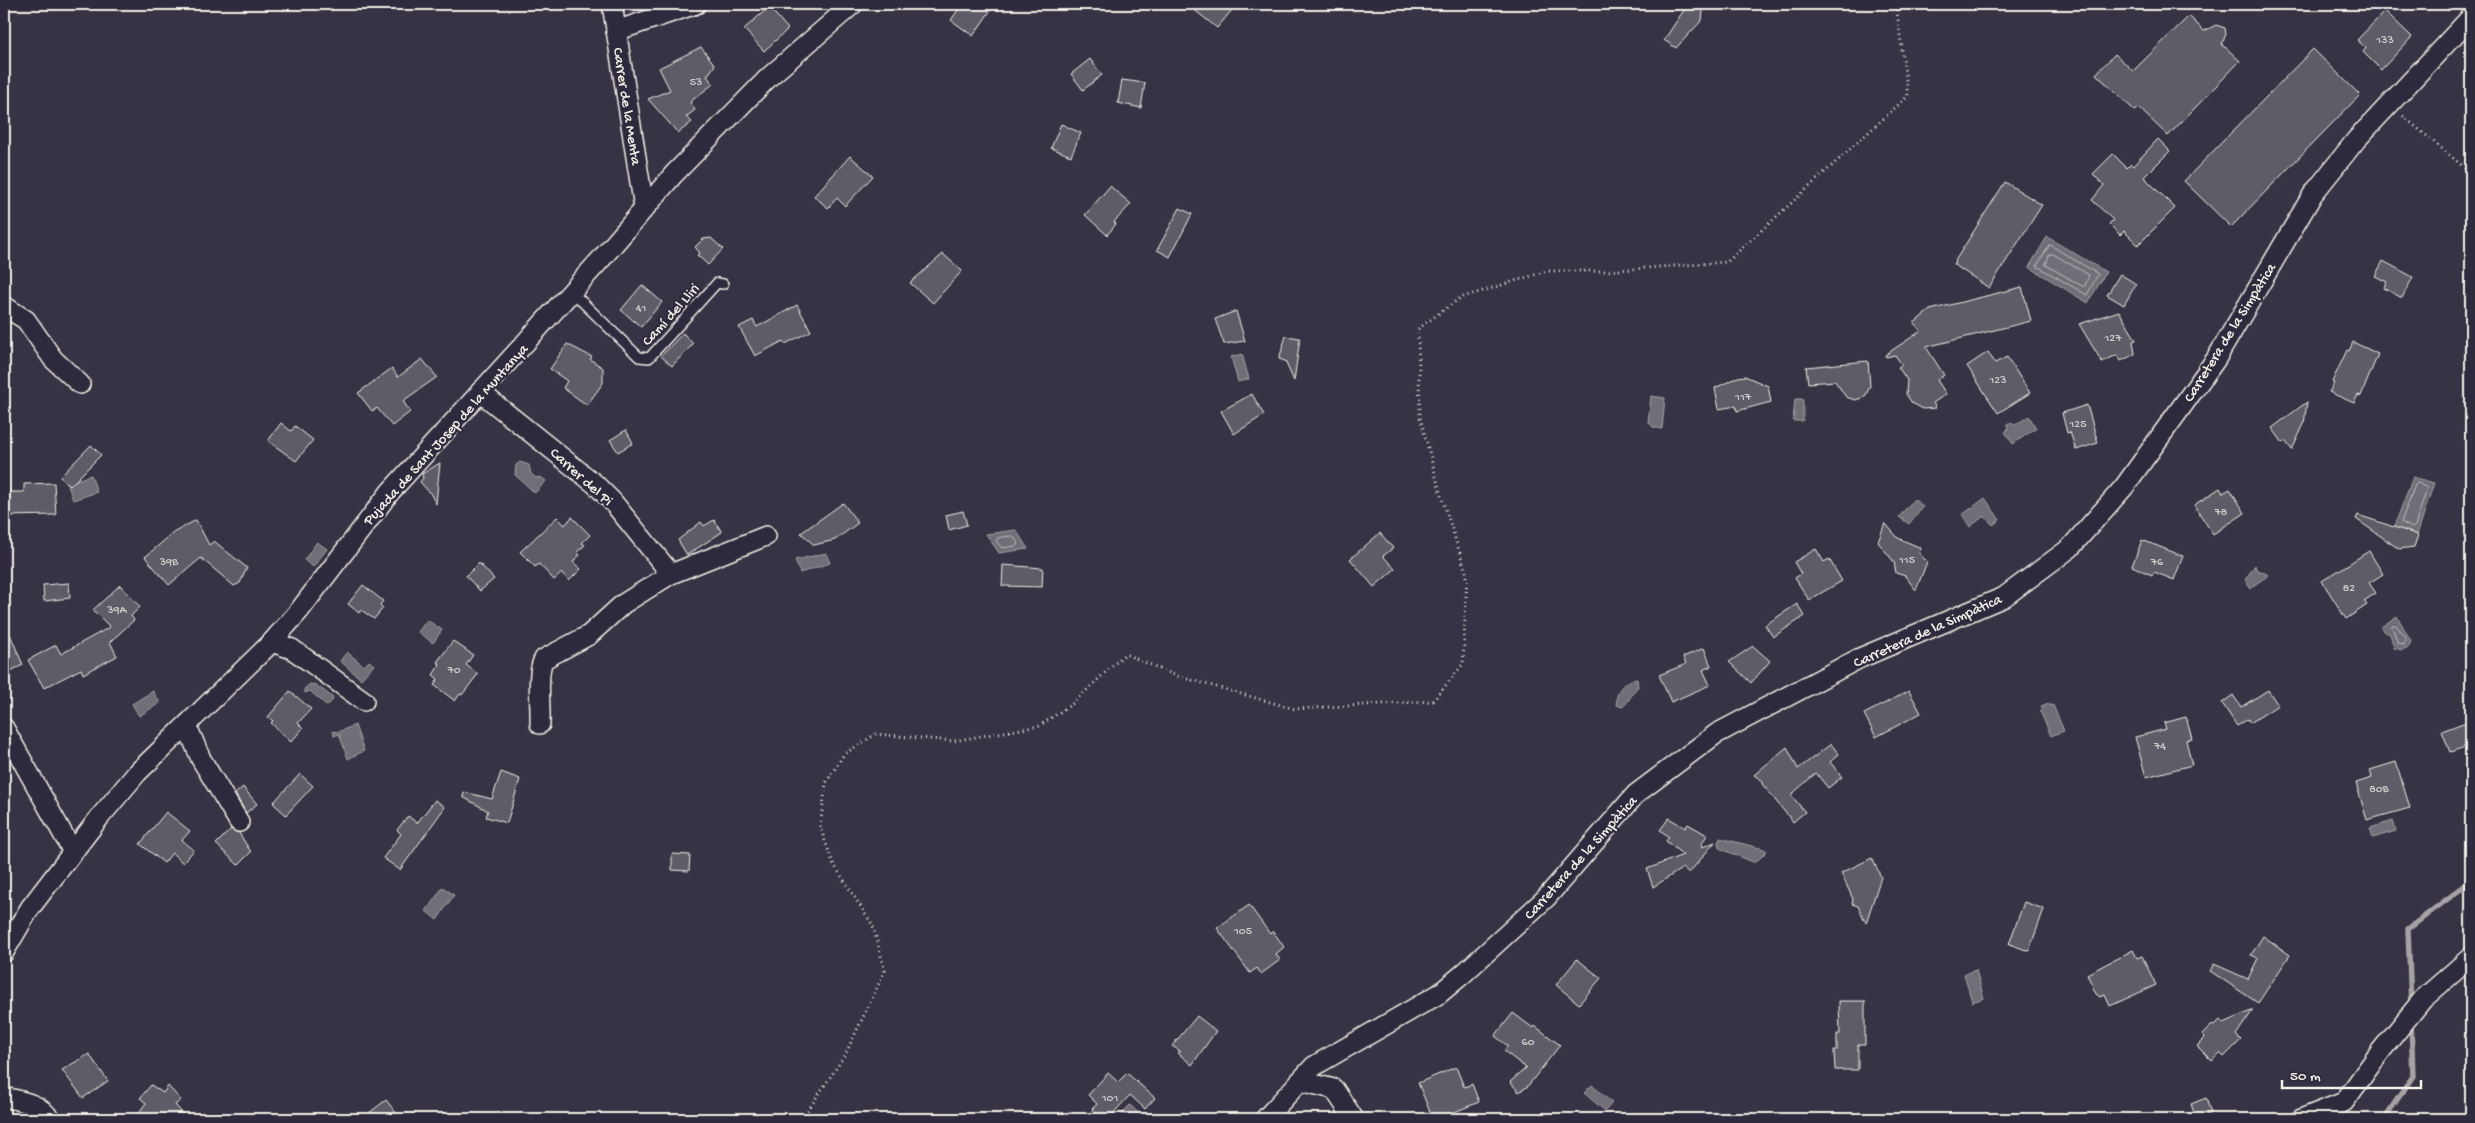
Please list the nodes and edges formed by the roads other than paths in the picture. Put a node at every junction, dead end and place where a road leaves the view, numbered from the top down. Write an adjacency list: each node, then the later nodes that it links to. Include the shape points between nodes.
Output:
1 (612, 4): 5 (street, Carrer de la Menta)
2 (696, 4): 5 (street)
3 (852, 4): 6 (street, Pujada de Sant Josep de la Muntanya, via 756,90)
4 (2471, 18): 23 (street, Carretera de la Simpàtica, via 2356,140 2314,194 2216,359 2124,487 2070,548 2004,597 1860,658 1716,734 1636,794 1546,898 1463,974 1439,994 1314,1066)
5 (616, 31): 6 (street, Carrer de la Menta)
6 (644, 208): 8 (street, Pujada de Sant Josep de la Muntanya)
7 (722, 284): 8 (lane, Camí del Lliri, via 717,283 701,299 649,358 639,357)
8 (572, 292): 11 (street, Pujada de Sant Josep de la Muntanya)
9 (4, 306): 10 (street, via 26,320 53,359)
10 (80, 384)
11 (480, 392): 13 (street, Carrer del Pi, via 595,484); 14 (street, Pujada de Sant Josep de la Muntanya, via 390,492)
12 (766, 536): 13 (street)
13 (670, 574): 16 (street, via 624,604 589,635 544,659 538,673)
14 (272, 642): 15 (street, via 292,649); 17 (street, Pujada de Sant Josep de la Muntanya)
15 (364, 701)
16 (540, 724)
17 (187, 726): 19 (street, via 201,759); 20 (street, Pujada de Sant Josep de la Muntanya, via 137,773)
18 (4, 728): 20 (street)
19 (239, 822)
20 (73, 852): 21 (street, Pujada de Sant Josep de la Muntanya, via 30,908)
21 (4, 952)
22 (2471, 957): 28 (street, via 2423,999 2344,1102)
23 (1300, 1081): 26 (street, Carretera de la Simpàtica); 27 (street, via 1334,1089)
24 (4, 1096): 25 (street, via 37,1107)
25 (50, 1119)
26 (1265, 1119)
27 (1354, 1119)
28 (2301, 1119)

